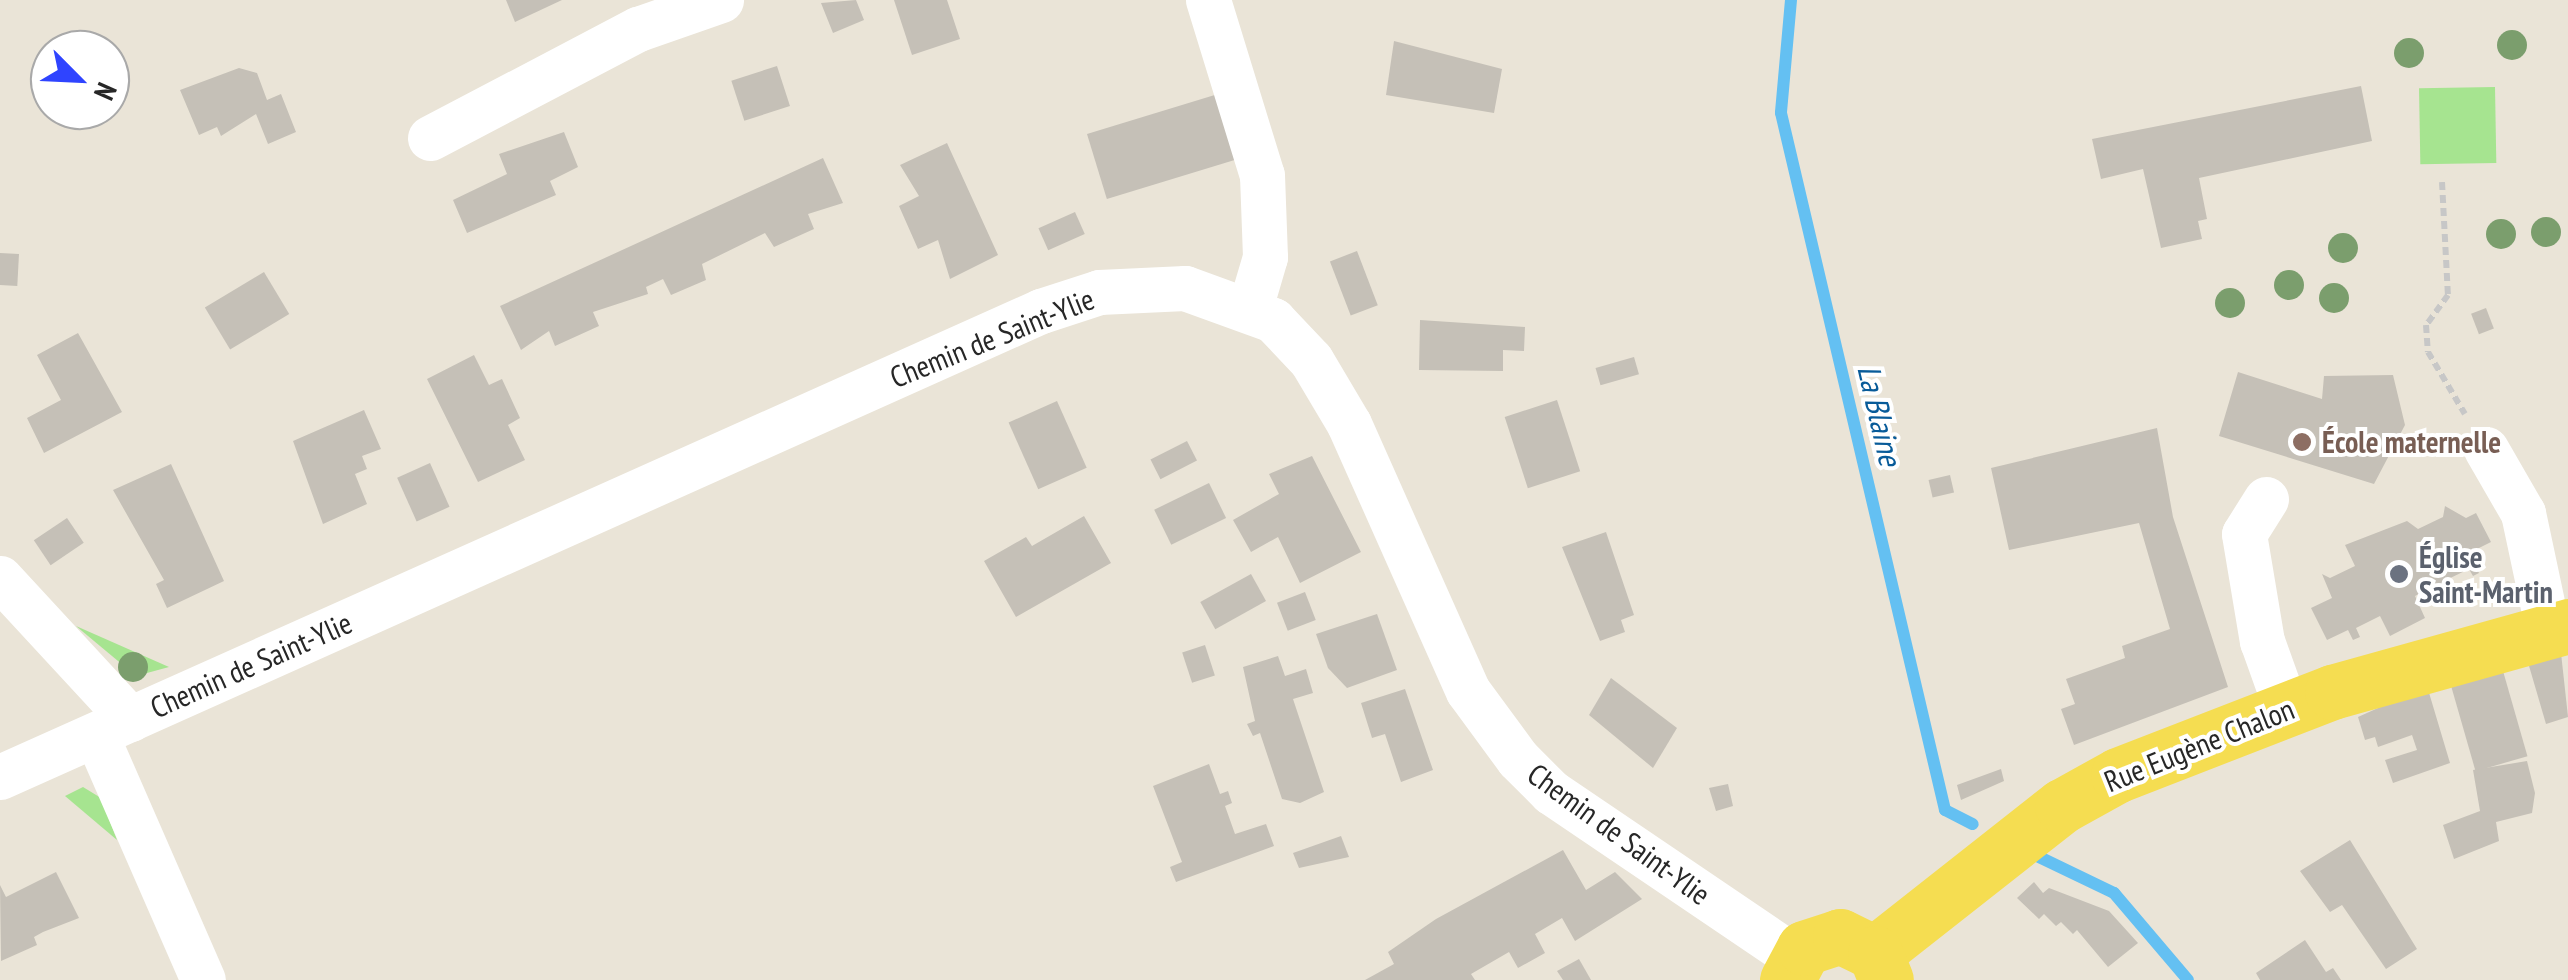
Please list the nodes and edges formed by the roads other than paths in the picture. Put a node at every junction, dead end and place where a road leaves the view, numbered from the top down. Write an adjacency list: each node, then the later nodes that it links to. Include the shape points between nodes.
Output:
1 (722, 0): 3 (street, via 638,29)
2 (1208, 0): 4 (street, via 1262,174 1265,257)
3 (430, 138)
4 (1250, 308): 10 (street, Chemin de Saint-Ylie, via 1156,285 1099,292 1041,312); 13 (street, Chemin de Saint-Ylie, via 1293,339 1326,382 1468,691 1492,729 1552,792)
5 (2486, 449): 8 (street, via 2523,513)
6 (2266, 499): 9 (street, via 2244,534 2262,641)
7 (0, 578): 10 (street)
8 (2558, 629): 9 (main road, Rue Eugène Chalon)
9 (2286, 708): 12 (main road, Rue Eugène Chalon, via 2191,742 2062,806)
10 (113, 727): 11 (street, Chemin de Saint-Ylie); 14 (street)
11 (0, 777)
12 (1880, 966): 13 (main road, via 1840,936 1815,941)
13 (1791, 969)
14 (202, 980)

